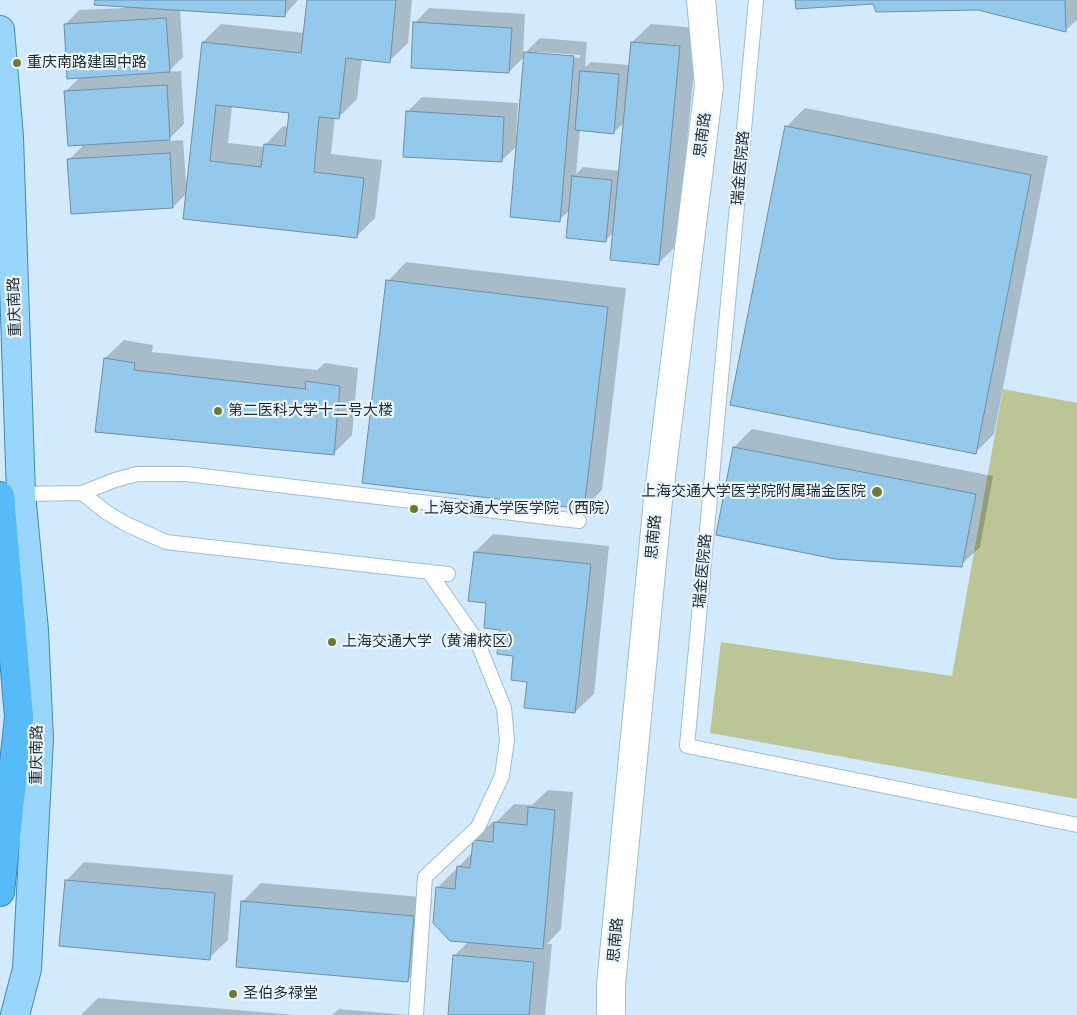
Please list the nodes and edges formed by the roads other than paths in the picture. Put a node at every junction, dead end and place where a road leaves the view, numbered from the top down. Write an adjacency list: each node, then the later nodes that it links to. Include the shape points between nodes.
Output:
1 (701, 0): 14 (street, 思南路, via 708,86 658,500 611,985)
2 (756, 0): 10 (lane, 瑞金医院路, via 687,746)
3 (0, 30): 6 (main road, 重庆南路, via 9,137)
4 (0, 362): 6 (main road, 重庆南路)
5 (82, 493): 6 (lane); 7 (lane, via 137,474 186,474); 8 (lane, via 126,524 166,542)
6 (11, 495): 11 (highway, via 20,717); 12 (main road, 重庆南路, via 34,630 39,739 27,969)
7 (579, 521)
8 (429, 572): 9 (lane); 13 (lane, via 477,641 504,708 507,740 502,776 478,827 425,877)
9 (448, 574)
10 (1077, 825)
11 (0, 892)
12 (15, 1015)
13 (416, 1015)
14 (611, 1015)

